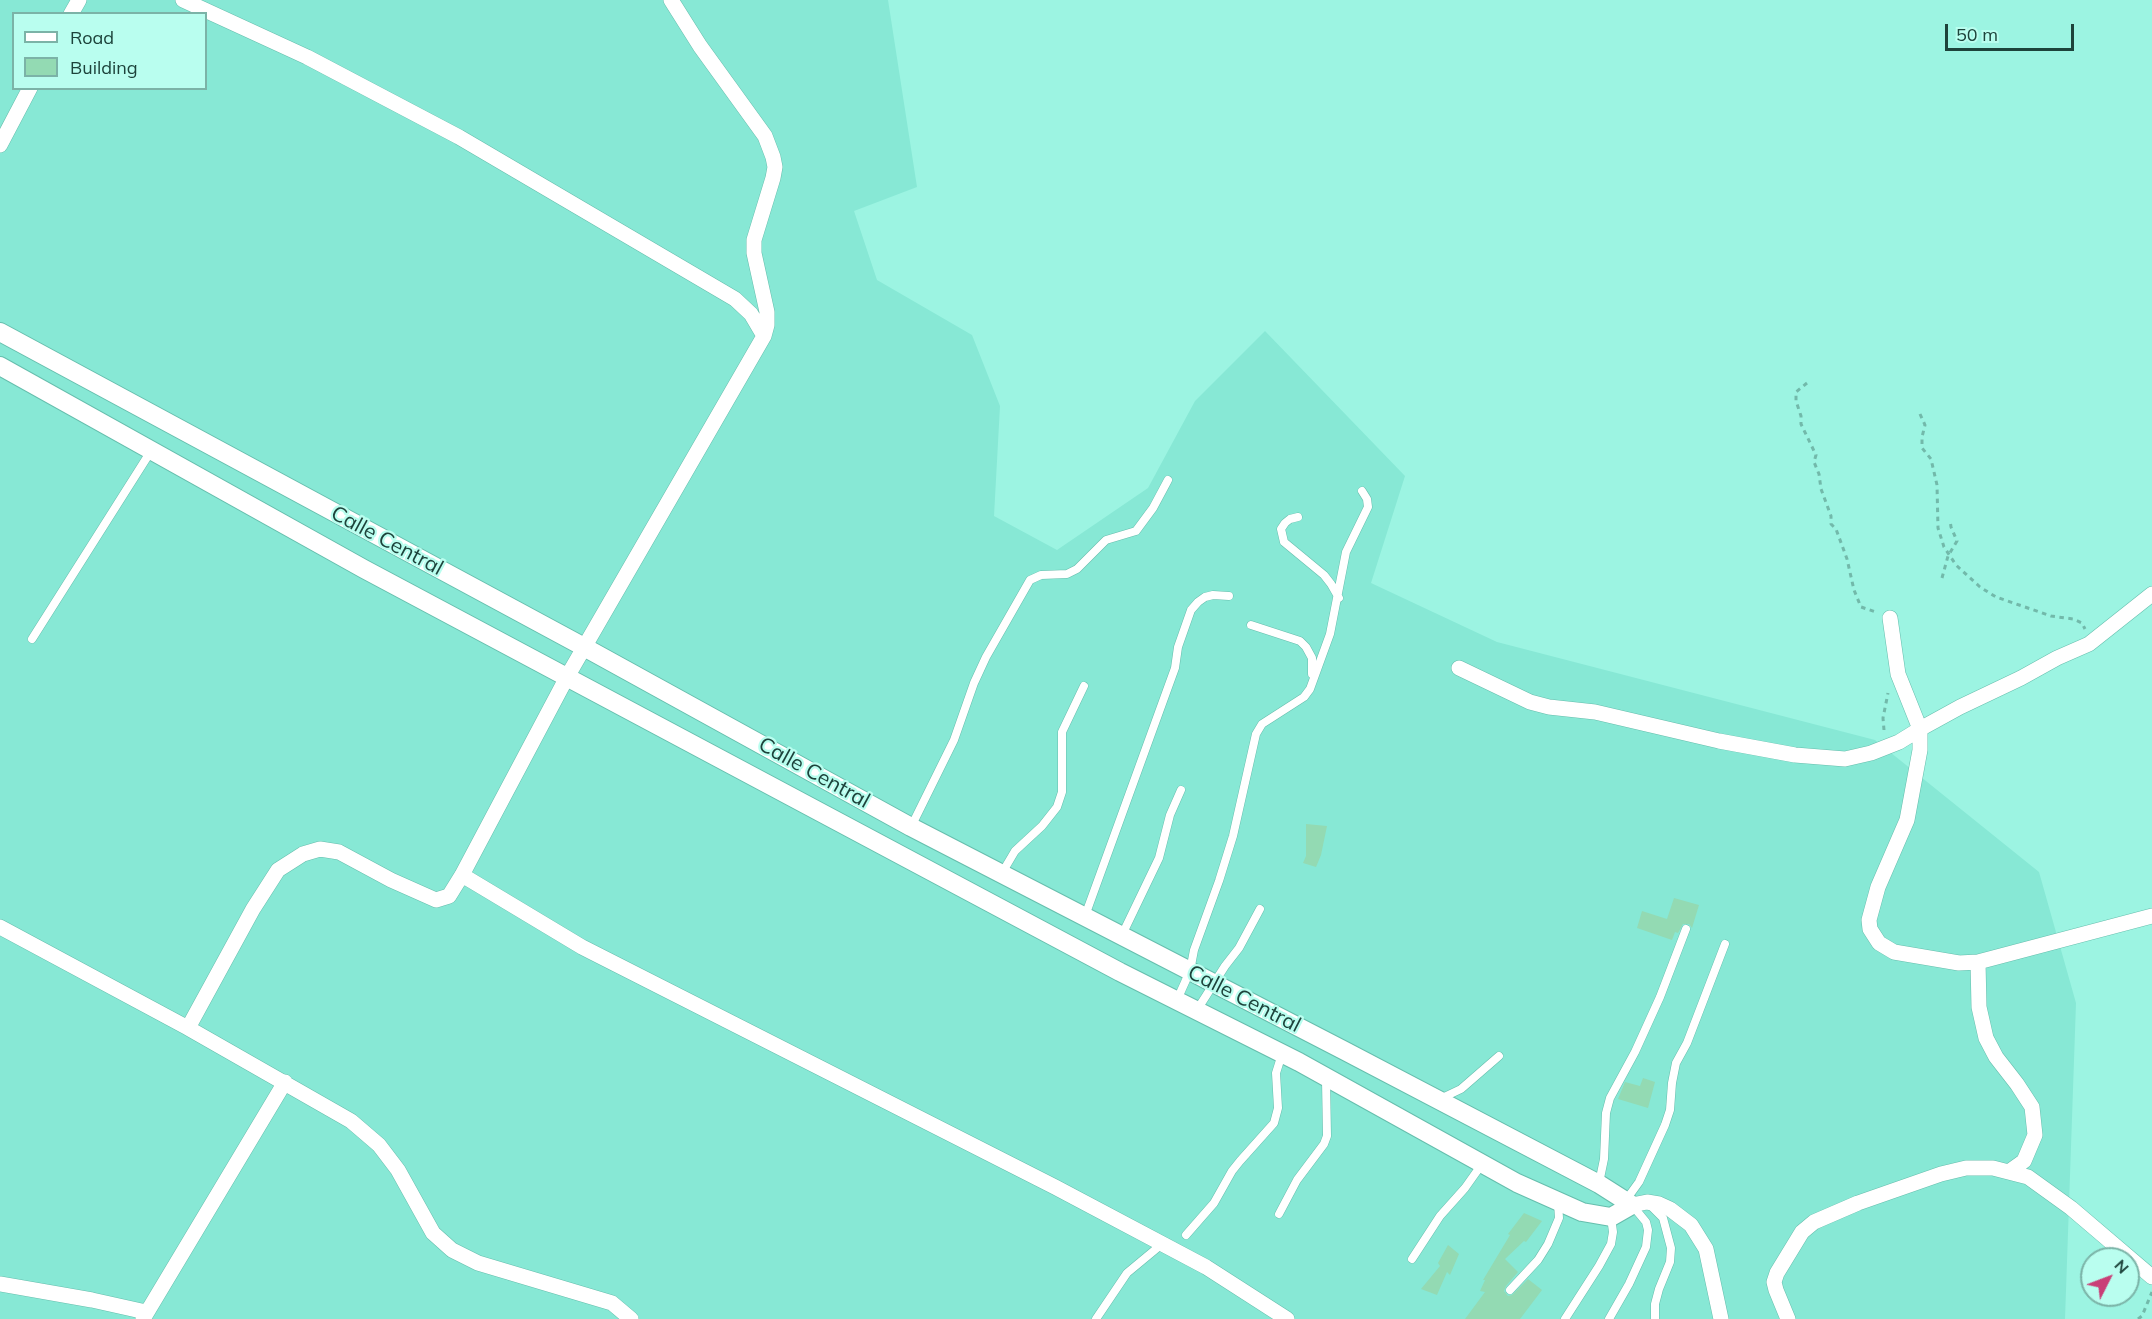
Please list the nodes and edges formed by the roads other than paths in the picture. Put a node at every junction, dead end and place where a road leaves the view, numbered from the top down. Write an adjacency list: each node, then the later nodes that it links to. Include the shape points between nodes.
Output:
1 (183, 0): 6 (street, via 307,57 459,137 735,299 751,314)
2 (670, 0): 6 (street, via 765,136 773,157 773,178 754,240 768,312)
3 (29, 90): 4 (street)
4 (0, 145)
5 (0, 332): 18 (street, Calle Central)
6 (764, 336): 18 (street)
7 (0, 366): 8 (street, Calle Central)
8 (151, 451): 17 (lane); 20 (street, Calle Central)
9 (1168, 480): 25 (lane, via 1136,531 1106,540 1077,569 1030,580 986,657 954,740)
10 (1362, 491): 14 (lane, via 1368,507 1346,552)
11 (1298, 517): 14 (lane, via 1281,529 1284,542 1324,575)
12 (2152, 594): 23 (street, via 2090,644)
13 (1228, 596): 30 (lane, via 1205,597 1191,610 1175,668)
14 (1339, 598): 21 (lane)
15 (1885, 619): 23 (street, via 1898,674)
16 (1251, 625): 21 (lane, via 1300,640 1312,658)
17 (33, 639)
18 (584, 647): 20 (street); 25 (street, Calle Central)
19 (1459, 668): 23 (street, via 1549,707 1595,712 1795,755 1845,759 1889,746)
20 (567, 677): 27 (street); 38 (street, Calle Central)
21 (1312, 682): 36 (lane, via 1304,697 1262,724 1256,734 1233,836)
22 (1084, 686): 26 (lane, via 1062,732 1062,792 1057,807 1015,851)
23 (1920, 729): 35 (street, via 1907,820 1875,897 1870,929 1879,943 1894,952 1959,963)
24 (1181, 790): 33 (lane, via 1159,858)
25 (911, 827): 26 (street, Calle Central)
26 (1002, 874): 30 (street, Calle Central)
27 (462, 875): 40 (street, via 449,896 436,900 339,852 320,849 303,855 278,870); 54 (street, via 582,947)
28 (1260, 909): 37 (lane)
29 (2152, 916): 35 (street)
30 (1085, 917): 33 (street, Calle Central)
31 (0, 927): 40 (street)
32 (1686, 929): 48 (lane, via 1660,997 1611,1098)
33 (1122, 936): 36 (street, Calle Central)
34 (1725, 944): 50 (lane, via 1676,1063 1670,1110 1639,1182)
35 (1978, 962): 47 (street, via 1979,1007 1986,1038 2032,1107 2036,1135 2024,1161)
36 (1190, 971): 37 (street, Calle Central); 38 (lane)
37 (1214, 983): 39 (lane); 45 (street, Calle Central)
38 (1177, 1000): 39 (street, Calle Central)
39 (1197, 1010): 41 (street, Calle Central)
40 (188, 1028): 44 (street)
41 (1282, 1054): 43 (street, Calle Central); 53 (lane, via 1276,1073 1278,1108 1274,1123 1236,1166 1214,1203)
42 (1499, 1056): 45 (lane, via 1461,1089)
43 (1326, 1077): 46 (street, Calle Central); 51 (lane, via 1327,1136)
44 (285, 1082): 59 (street); 60 (street, via 351,1121 379,1145 398,1170 433,1233 452,1250 478,1263 612,1303)
45 (1437, 1100): 48 (street, Calle Central)
46 (1482, 1164): 49 (street, Calle Central); 55 (lane)
47 (2010, 1171): 56 (street, via 2046,1188); 67 (street, via 1979,1167 1941,1174 1814,1222 1802,1232 1774,1282)
48 (1599, 1184): 50 (street, Calle Central)
49 (1558, 1202): 52 (street, Calle Central, via 1582,1212); 58 (lane, via 1559,1218 1548,1244)
50 (1635, 1202): 52 (street); 64 (lane, via 1648,1230 1646,1247); 65 (lane, via 1663,1218 1670,1238 1670,1262 1655,1304); 66 (street, Calle Central, via 1670,1209 1691,1225 1706,1249)
51 (1279, 1214)
52 (1611, 1216): 63 (lane, via 1611,1244)
53 (1186, 1235)
54 (1162, 1244): 61 (lane, via 1127,1273); 62 (street)
55 (1412, 1259)
56 (2152, 1277)
57 (0, 1284): 59 (street, via 92,1299)
58 (1510, 1290)
59 (144, 1316)
60 (632, 1319)
61 (1096, 1319)
62 (1287, 1319)
63 (1565, 1319)
64 (1609, 1319)
65 (1655, 1319)
66 (1721, 1319)
67 (1788, 1319)

